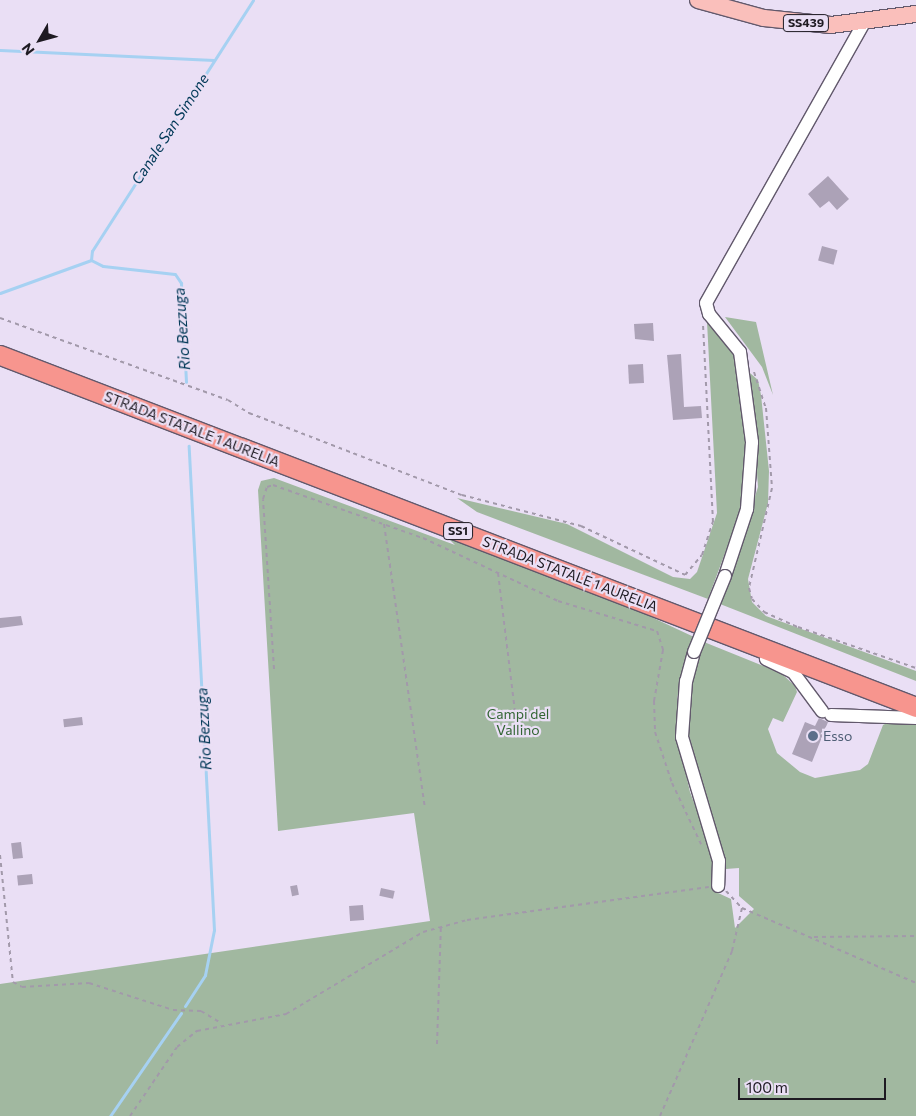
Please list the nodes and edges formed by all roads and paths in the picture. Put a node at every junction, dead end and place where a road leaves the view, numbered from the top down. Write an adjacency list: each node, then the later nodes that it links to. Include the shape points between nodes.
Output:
1 (698, 0): 3 (main road, SS439, via 779,20)
2 (916, 14): 3 (main road, SS439)
3 (864, 23): 4 (street, via 709,296)
4 (707, 311): 5 (path, via 703,328 713,522 702,555 685,575 581,526 462,495 249,413 228,400); 8 (street, via 736,343)
5 (0, 318)
6 (0, 342): 14 (highway, STRADA STATALE 1 AURELIA / SS1)
7 (0, 355): 11 (highway, STRADA STATALE 1 AURELIA / SS1)
8 (744, 366): 12 (path, via 754,372 762,389 772,488 749,588 752,599 764,612 784,621); 21 (street, bridge, via 753,474 748,508 694,652 686,680 682,737 719,861)
9 (384, 524): 10 (path); 13 (path, via 289,488 267,487 264,520); 18 (path)
10 (498, 573): 17 (path); 19 (path, via 558,601 657,631 663,650 654,701 656,732 672,783)
11 (714, 630): 15 (highway, STRADA STATALE 1 AURELIA / SS1); 16 (street, via 741,649 793,672 827,713)
12 (916, 668)
13 (274, 669)
14 (916, 693)
15 (916, 707)
16 (916, 718)
17 (518, 736)
18 (425, 808)
19 (704, 849)
20 (0, 855): 27 (path, via 13,979 22,987 89,983 173,1010 201,1011)
21 (718, 886): 22 (path); 23 (path)
22 (742, 908): 25 (path); 30 (path, via 732,951)
23 (441, 926): 27 (path, via 286,1014); 28 (path)
24 (916, 936): 25 (path)
25 (812, 937): 26 (path)
26 (916, 982)
27 (220, 1023): 29 (path, via 197,1031 177,1047)
28 (437, 1044)
29 (130, 1116)
30 (660, 1116)

